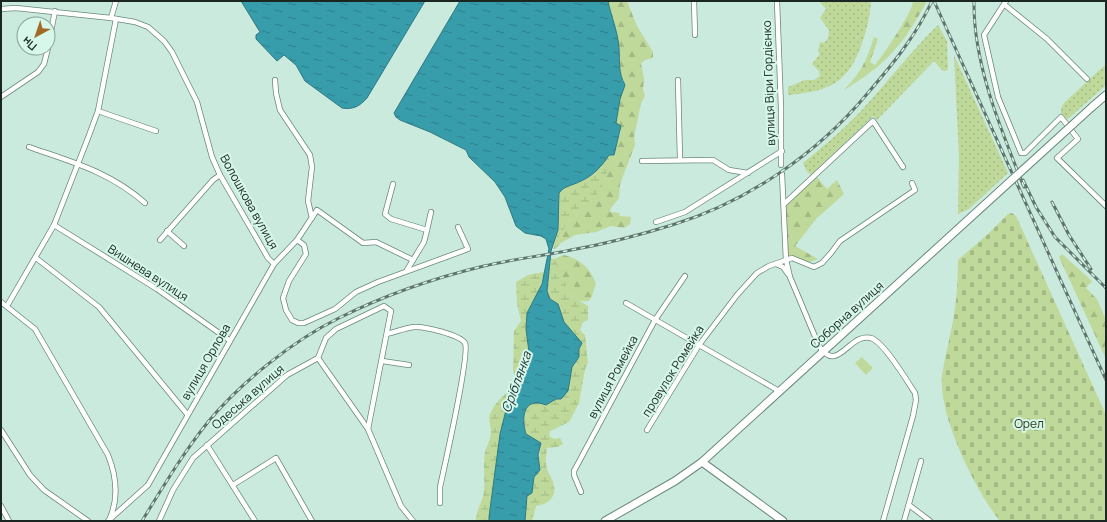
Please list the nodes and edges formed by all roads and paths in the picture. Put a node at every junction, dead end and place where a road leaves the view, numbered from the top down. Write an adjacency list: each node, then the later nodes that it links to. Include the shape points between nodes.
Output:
1 (116, 1): 8 (street)
2 (694, 1): 9 (street)
3 (777, 1): 19 (street, вулиця Віри Гордієнко)
4 (1005, 3): 13 (street, via 1047,39); 32 (street, via 984,35 998,97 1021,153 1025,154 1061,116 1078,139 1057,158)
5 (1, 9): 6 (street, Волошкова вулиця)
6 (55, 11): 7 (street); 8 (street, Волошкова вулиця)
7 (54, 16)
8 (113, 18): 16 (street); 27 (street, Волошкова вулиця, via 148,27 170,48 197,102 212,157)
9 (695, 35)
10 (46, 56): 15 (street, via 38,72)
11 (275, 80): 34 (street, via 280,110 310,155 312,166 308,200)
12 (678, 80): 20 (street)
13 (1087, 80)
14 (1106, 94): 58 (main road, Соборна вулиця, bridge)
15 (1, 97)
16 (98, 111): 17 (street); 22 (street)
17 (156, 131)
18 (29, 147): 22 (street)
19 (782, 151): 23 (street, вулиця Віри Гордієнко); 25 (street)
20 (680, 159): 21 (street); 25 (street, via 713,160 729,170)
21 (642, 161)
22 (76, 164): 30 (street, via 113,179); 36 (street)
23 (781, 165)
24 (903, 167): 31 (street, via 873,121)
25 (748, 173): 35 (street, via 685,212)
26 (782, 174): 31 (street)
27 (220, 175): 39 (street); 46 (street, Волошкова вулиця, via 268,258)
28 (912, 183): 45 (street, via 915,190 840,241 827,258 814,267 794,258)
29 (393, 184): 38 (street, via 385,214 391,219)
30 (145, 203)
31 (784, 204): 45 (street)
32 (1106, 206)
33 (431, 212): 38 (street)
34 (312, 218): 41 (street, вулиця Орлова); 44 (street, вулиця Орлова, via 318,210 363,243 376,242)
35 (656, 222)
36 (54, 225): 43 (street); 56 (street, Вишнева вулиця, via 157,289)
37 (458, 226): 48 (street, via 468,249)
38 (427, 230): 44 (street, via 424,242)
39 (167, 231): 40 (street); 42 (street)
40 (160, 240)
41 (297, 240): 46 (street, вулиця Орлова); 48 (street, via 304,245 306,254 292,274 283,298 292,320 298,323 335,310 356,292)
42 (184, 246)
43 (36, 258): 53 (street); 63 (street, via 99,307)
44 (413, 260): 48 (street)
45 (786, 260): 47 (street, провулок Ромейка); 50 (street)
46 (274, 264): 56 (street, вулиця Орлова)
47 (773, 264): 50 (street, via 783,267); 57 (street, провулок Ромейка, via 757,273)
48 (407, 270)
49 (685, 276): 54 (street, вулиця Ромейка)
50 (790, 277): 58 (street)
51 (1, 302): 53 (street)
52 (626, 303): 54 (street)
53 (7, 306): 76 (street, via 35,329 108,455 115,472 115,496)
54 (655, 320): 57 (street); 71 (street, вулиця Ромейка, via 574,471)
55 (387, 334): 59 (street, via 391,311 384,306 336,328 326,338); 60 (street); 72 (street, via 415,327 428,328 462,339 466,345 461,389 440,488)
56 (229, 340): 63 (street, вулиця Орлова)
57 (698, 345): 62 (street); 66 (street, провулок Ромейка)
58 (823, 352): 62 (main road, Соборна вулиця); 85 (street, via 838,356 854,341 865,337 874,340 890,356 915,393 913,416)
59 (318, 358): 64 (street); 67 (street, Одеська вулиця, via 287,375)
60 (382, 361): 61 (street); 64 (street)
61 (409, 366)
62 (779, 391): 69 (main road, Соборна вулиця)
63 (188, 414): 76 (street, вулиця Орлова, via 148,484)
64 (368, 429): 82 (street, via 401,506)
65 (1, 430): 78 (street, via 30,475 58,501)
66 (647, 430)
67 (207, 446): 70 (street); 79 (street, Одеська вулиця, via 193,458 173,490)
68 (921, 461): 73 (street)
69 (702, 462): 75 (main road, Соборна вулиця); 84 (main road)
70 (233, 485): 80 (street); 81 (street, via 276,458)
71 (581, 492)
72 (440, 503)
73 (909, 505): 86 (street); 87 (street)
74 (1, 506): 77 (street)
75 (616, 518): 83 (main road, Соборна вулиця)
76 (109, 520)
77 (9, 521)
78 (88, 521)
79 (159, 521)
80 (255, 521)
81 (312, 521)
82 (413, 521)
83 (605, 521)
84 (783, 521)
85 (883, 521)
86 (904, 521)
87 (930, 521)

